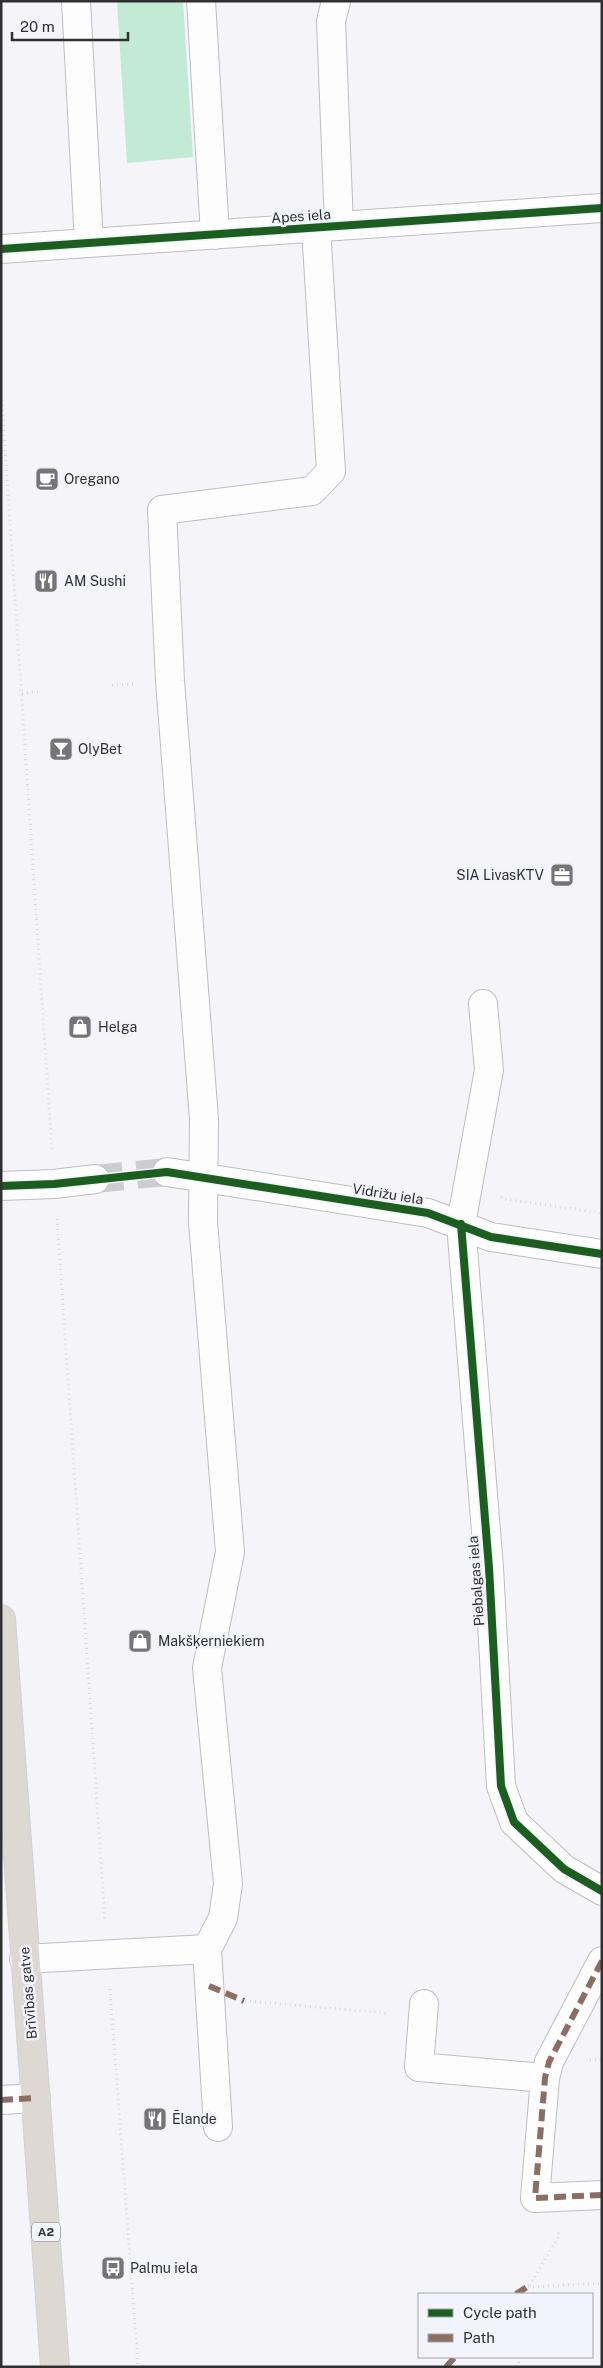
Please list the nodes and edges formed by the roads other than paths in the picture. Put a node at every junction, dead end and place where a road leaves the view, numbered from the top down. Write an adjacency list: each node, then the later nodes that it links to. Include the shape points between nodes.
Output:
1 (76, 1): 7 (street)
2 (201, 1): 6 (street)
3 (336, 1): 5 (street, via 331,21)
4 (602, 208): 5 (street, Apes iela)
5 (328, 227): 6 (street, Apes iela); 11 (street, via 331,471 312,491 162,510 170,681 204,1119)
6 (215, 234): 7 (street, Apes iela)
7 (89, 243): 8 (street, Apes iela)
8 (1, 249)
9 (483, 1004): 14 (street, Piebalgas iela, via 489,1070)
10 (167, 1172): 11 (street, Vidrižu iela)
11 (204, 1178): 14 (street, Vidrižu iela, via 428,1213); 18 (street, via 204,1222 230,1552 207,1668 228,1884 223,1918)
12 (95, 1179): 13 (street)
13 (1, 1186)
14 (461, 1224): 15 (street, Vidrižu iela, via 491,1237); 17 (street, Piebalgas iela, via 489,1568 501,1786 514,1822 564,1869)
15 (602, 1254)
16 (1, 1619): 19 (highway, Brīvības gatve / A2)
17 (602, 1891)
18 (207, 1949): 19 (street); 25 (street)
19 (24, 1959): 23 (highway, Brīvības gatve / A2)
20 (602, 1961): 22 (street, via 549,2062)
21 (424, 2010): 22 (street, via 419,2067)
22 (544, 2078): 26 (street, via 535,2198)
23 (36, 2098): 24 (street); 27 (highway, Brīvības gatve / A2)
24 (1, 2100)
25 (218, 2127)
26 (602, 2195)
27 (55, 2367)

